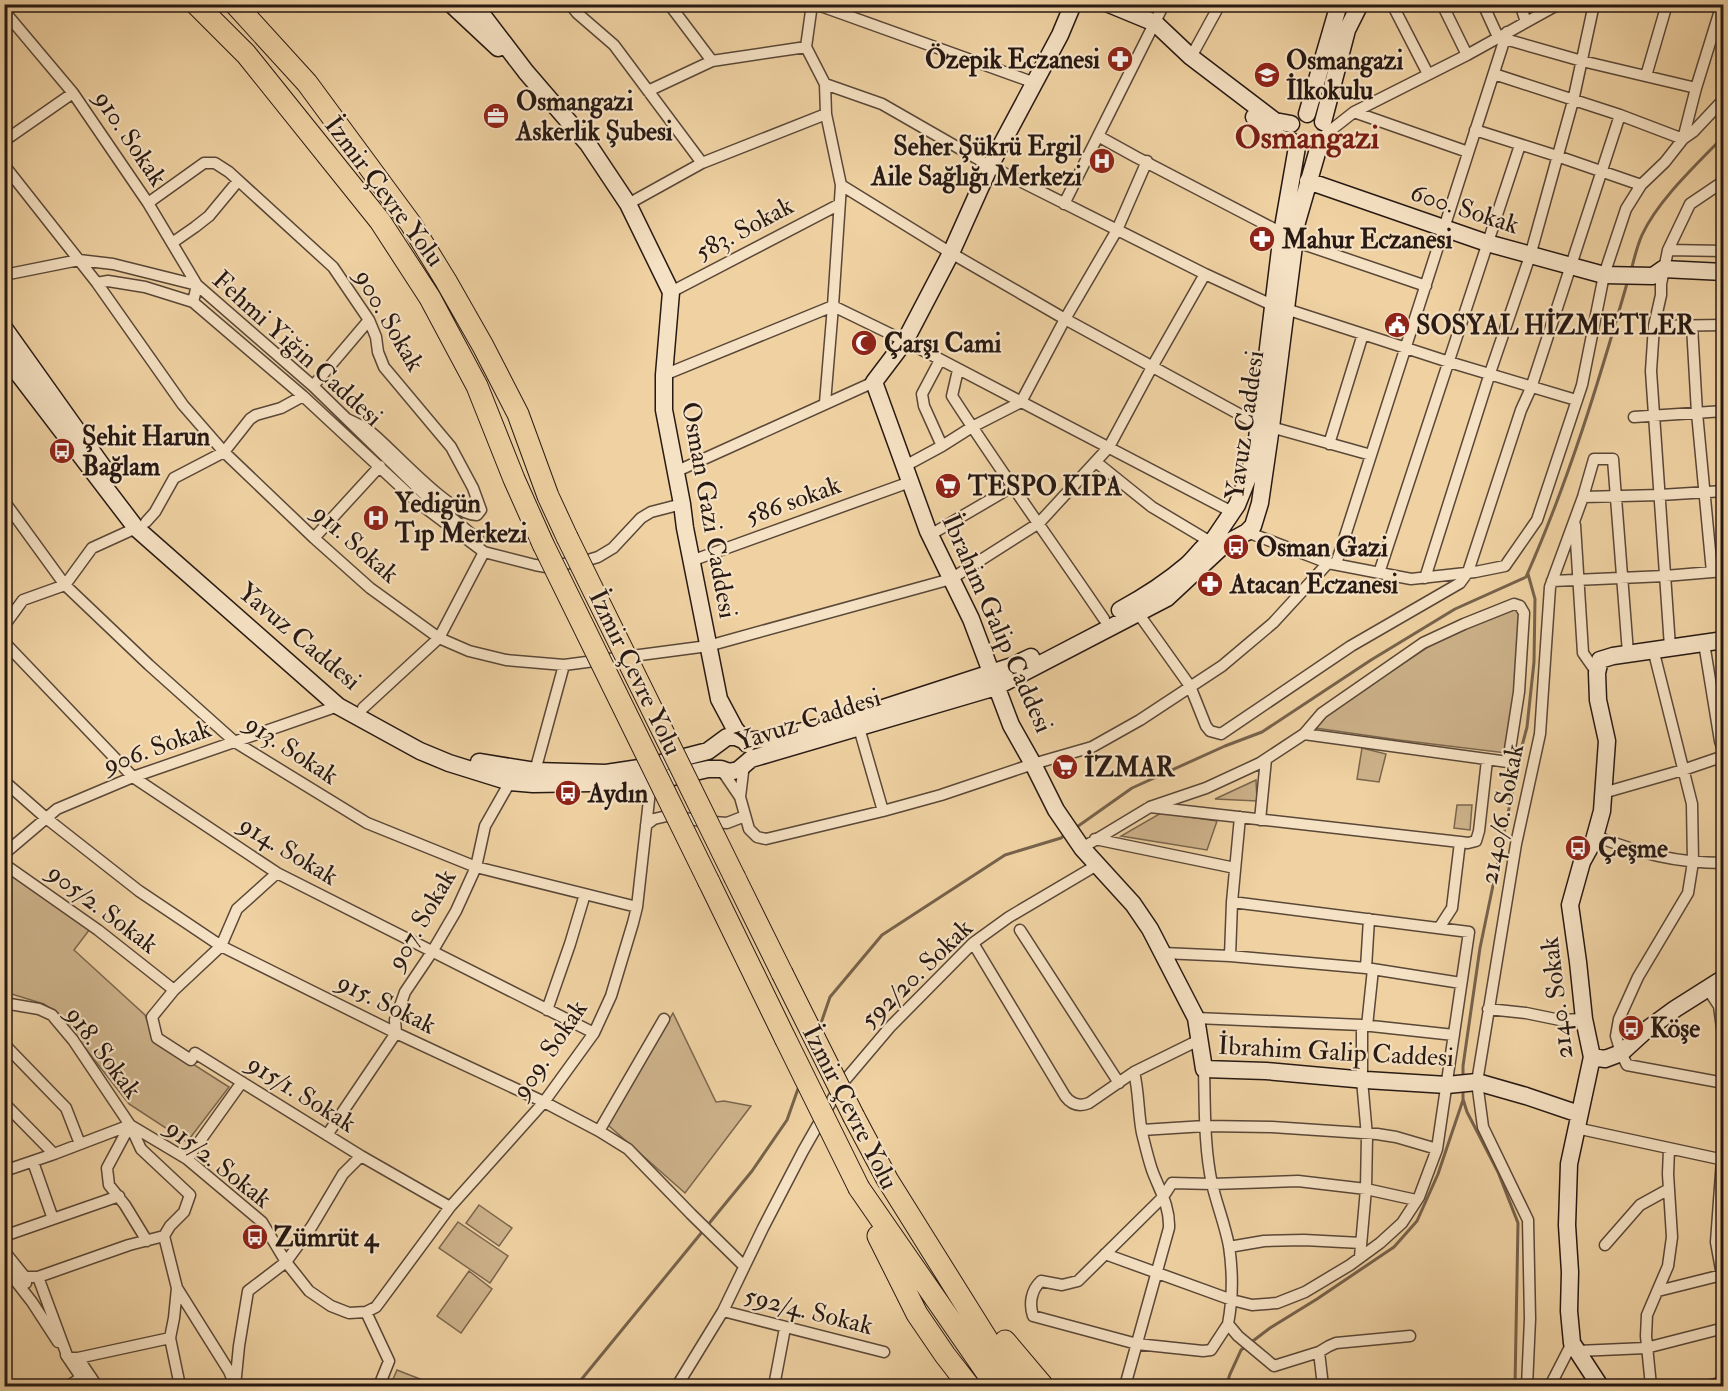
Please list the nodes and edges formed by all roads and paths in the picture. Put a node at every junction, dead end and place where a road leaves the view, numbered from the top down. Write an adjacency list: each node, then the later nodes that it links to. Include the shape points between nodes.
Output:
1 (196, 4): 277 (highway, İzmir Çevre Yolu, bridge, via 246,54 380,221 430,298 477,386 543,544)
2 (235, 4): 275 (highway, İzmir Çevre Yolu, bridge, via 307,83 411,224 483,346 518,414 567,537)
3 (570, 4): 38 (street, via 614,45)
4 (669, 4): 29 (street)
5 (813, 4): 26 (street); 35 (street)
6 (1073, 4): 35 (main road)
7 (1109, 4): 24 (main road)
8 (1164, 4): 24 (street)
9 (1220, 4): 28 (street)
10 (1339, 4): 44 (main road)
11 (1360, 4): 48 (main road, Yavuz Caddesi, via 1347,30)
12 (1392, 4): 32 (street)
13 (1442, 4): 27 (street)
14 (1483, 4): 25 (street)
15 (1520, 4): 23 (street)
16 (1559, 4): 23 (street)
17 (1594, 4): 30 (street)
18 (1667, 4): 34 (street)
19 (1722, 4): 37 (street)
20 (453, 6): 31 (main road)
21 (477, 6): 31 (main road)
22 (4, 11): 39 (street, 910. Sokak)
23 (1526, 22): 25 (street)
24 (1155, 23): 28 (main road); 49 (street)
25 (1503, 36): 27 (street); 30 (street); 33 (street)
26 (806, 47): 29 (street); 36 (street)
27 (1467, 55): 32 (street)
28 (1191, 57): 46 (main road, via 1275,121); 52 (main road, via 1195,68 1279,138)
29 (712, 61): 38 (street)
30 (1582, 61): 34 (street); 41 (street)
31 (526, 72): 67 (main road, via 588,144)
32 (1428, 74): 42 (street)
33 (1494, 74): 41 (street); 47 (street)
34 (1646, 76): 37 (street)
35 (1035, 82): 59 (main road)
36 (825, 84): 43 (street); 59 (street, via 882,104)
37 (1696, 88): 50 (street)
38 (648, 91): 57 (street)
39 (73, 93): 51 (street); 66 (street, 910. Sokak)
40 (1724, 99): 50 (street)
41 (1573, 101): 45 (street); 55 (street)
42 (1354, 112): 48 (street); 54 (street)
43 (826, 114): 57 (street); 64 (street)
44 (1307, 114): 46 (main road, via 1295,118); 48 (main road, via 1316,116)
45 (1620, 115): 50 (street); 60 (street)
46 (1292, 124): 52 (main road)
47 (1475, 130): 53 (street); 54 (street)
48 (1322, 134): 52 (main road, via 1308,150); 62 (main road, Yavuz Caddesi)
49 (1098, 136): 56 (street); 68 (street)
50 (1683, 139): 65 (street)
51 (4, 141)
52 (1295, 144): 72 (main road, Yavuz Caddesi)
53 (1520, 145): 55 (street); 74 (street)
54 (1468, 152): 70 (street)
55 (1557, 156): 60 (street); 78 (street)
56 (1147, 162): 71 (street); 72 (street)
57 (702, 163): 67 (street)
58 (4, 165): 79 (street, 911. Sokak)
59 (990, 166): 68 (street); 77 (main road)
60 (1601, 171): 65 (street); 80 (street)
61 (238, 180): 66 (street, 900. Sokak, via 215,163 204,163); 73 (street, via 209,216); 95 (street, 900. Sokak, via 333,267)
62 (1308, 181): 70 (main road, 600. Sokak); 72 (main road, Yavuz Caddesi, via 1297,222)
63 (1724, 181): 75 (street, via 1690,204)
64 (841, 185): 69 (street); 77 (street)
65 (1641, 185): 85 (street, via 1626,209)
66 (148, 203): 73 (street, 910. Sokak)
67 (628, 204): 89 (main road)
68 (1064, 204): 71 (street)
69 (838, 205): 89 (street, 583. Sokak); 92 (street)
70 (1443, 228): 74 (main road, 600. Sokak); 88 (street)
71 (1117, 230): 83 (street); 94 (street)
72 (1288, 237): 88 (street); 90 (main road, Yavuz Caddesi); 93 (main road, Yavuz Caddesi)
73 (172, 243): 87 (street, 910. Sokak)
74 (1487, 243): 78 (main road, 600. Sokak); 105 (street)
75 (1668, 250): 76 (street); 81 (street)
76 (1724, 251)
77 (951, 253): 94 (street); 101 (main road)
78 (1530, 256): 80 (main road, 600. Sokak); 108 (street)
79 (79, 260): 84 (street, Fehmi Yiğin Caddesi); 86 (street, 911. Sokak); 87 (street, Fehmi Yiğin Caddesi, via 113,264)
80 (1571, 267): 85 (main road, 600. Sokak); 112 (street)
81 (1658, 272): 82 (main road, 600. Sokak); 85 (main road, 600. Sokak); 97 (street, via 1661,295)
82 (1724, 272)
83 (1205, 274): 90 (street, via 1272,305); 106 (street, 911. Sokak)
84 (4, 275)
85 (1606, 275): 114 (street)
86 (97, 283): 91 (street, Fehmi Yiğin Caddesi, via 146,287); 127 (street, 911. Sokak, via 183,405)
87 (197, 285): 91 (street); 111 (street, Fehmi Yiğin Caddesi)
88 (1426, 286): 102 (street)
89 (671, 292): 109 (main road, Osman Gazi Caddesi)
90 (1274, 294): 122 (main road, Yavuz Caddesi)
91 (193, 302): 113 (street, Fehmi Yiğin Caddesi)
92 (833, 306): 101 (street); 109 (street); 116 (street)
93 (1286, 309): 100 (street); 122 (main road, Yavuz Caddesi)
94 (1065, 319): 106 (street); 115 (street)
95 (369, 320): 111 (street); 121 (street, 900. Sokak, via 384,367 451,447 482,510 470,515 455,506 370,432)
96 (1724, 325): 98 (street)
97 (1653, 326): 98 (street); 119 (street)
98 (1692, 326): 118 (street)
99 (4, 328): 144 (main road, Yavuz Caddesi)
100 (1363, 334): 102 (street); 124 (street)
101 (905, 341): 104 (street); 110 (main road)
102 (1405, 347): 105 (street); 128 (street)
103 (4, 355): 144 (main road, Yavuz Caddesi)
104 (940, 360): 107 (street); 125 (street, via 922,394)
105 (1449, 362): 108 (street); 154 (street)
106 (1152, 367): 122 (street); 126 (street, 911. Sokak)
107 (958, 370): 115 (street); 123 (street, via 952,396)
108 (1490, 373): 112 (street); 156 (street)
109 (664, 375): 131 (main road, Osman Gazi Caddesi, via 664,410)
110 (874, 382): 116 (street); 132 (main road, İbrahim Galip Caddesi)
111 (313, 386): 121 (street, Fehmi Yiğin Caddesi)
112 (1531, 387): 114 (street); 152 (street)
113 (303, 396): 127 (street, via 250,419); 130 (street, Fehmi Yiğin Caddesi)
114 (1576, 400): 152 (street, via 1537,519 1505,566)
115 (1021, 402): 123 (street, 586 sokak); 126 (street)
116 (825, 403): 131 (street)
117 (1724, 411): 118 (street)
118 (1697, 413): 119 (street); 135 (street)
119 (1653, 416): 120 (street); 136 (street)
120 (1634, 417)
121 (347, 419): 149 (street, Fehmi Yiğin Caddesi, via 432,502 483,543)
122 (1265, 426): 124 (street); 141 (main road, Yavuz Caddesi); 145 (main road, Yavuz Caddesi, via 1260,503)
123 (972, 427): 125 (street, 586 sokak); 133 (street)
124 (1329, 444): 128 (street)
125 (942, 446): 132 (street, 586 sokak)
126 (1109, 447): 129 (street, 911. Sokak); 141 (street)
127 (224, 452): 144 (street, via 174,478 155,512); 147 (street, 911. Sokak)
128 (1371, 455): 151 (street)
129 (1096, 462): 143 (street, 911. Sokak); 148 (street, via 1152,507)
130 (380, 466): 147 (street); 149 (street, Fehmi Yiğin Caddesi, via 416,501)
131 (675, 472): 140 (main road, Osman Gazi Caddesi)
132 (907, 474): 146 (main road, İbrahim Galip Caddesi); 150 (street, 586 sokak)
133 (1012, 487): 143 (street); 146 (street)
134 (1724, 491): 135 (street)
135 (1704, 492): 136 (street); 153 (street)
136 (1660, 495): 137 (street); 155 (street)
137 (1616, 496): 138 (street); 138 (street, 2140/6. Sokak, via 1613,459 1594,459); 157 (street, 2140/6. Sokak)
138 (1583, 497): 142 (street, 2140/6. Sokak)
139 (4, 501): 161 (street, 913. Sokak)
140 (682, 504): 149 (street, Fehmi Yiğin Caddesi, via 651,512 613,548 588,560 546,567); 150 (main road, Osman Gazi Caddesi)
141 (1234, 509): 145 (main road, via 1248,505 1254,509); 148 (main road, Yavuz Caddesi)
142 (1574, 518): 159 (street, 2140. Sokak); 160 (street, 2140/6. Sokak)
143 (1039, 523): 158 (street, 911. Sokak); 163 (street)
144 (141, 525): 161 (street, via 92,548); 178 (main road, Yavuz Caddesi); 179 (main road, Yavuz Caddesi, via 342,695)
145 (1251, 525): 151 (street); 162 (main road, Yavuz Caddesi, via 1167,598)
146 (930, 535): 158 (main road, İbrahim Galip Caddesi)
147 (314, 538): 165 (street, 911. Sokak, via 370,588)
148 (1209, 541): 163 (main road, Yavuz Caddesi, via 1189,564 1155,590)
149 (484, 552): 165 (street)
150 (692, 561): 169 (main road, Osman Gazi Caddesi)
151 (1332, 563): 154 (street); 176 (street, via 1273,622 1222,666)
152 (1468, 572): 156 (street); 176 (street, via 1460,583 1351,646 1221,734 1206,726)
153 (1718, 572): 155 (street)
154 (1379, 573): 156 (street)
155 (1665, 576): 157 (street); 170 (street)
156 (1425, 578)
157 (1622, 578): 159 (street); 172 (street, 2140/6. Sokak)
158 (951, 579): 169 (street, 911. Sokak); 175 (main road, İbrahim Galip Caddesi)
159 (1578, 580): 160 (street); 174 (street, 2140. Sokak, via 1583,653)
160 (1552, 581): 234 (street, 2140/6. Sokak, via 1540,734 1516,844)
161 (65, 585): 164 (street, via 23,600); 183 (street, 913. Sokak)
162 (1138, 613): 175 (main road, Yavuz Caddesi); 176 (street)
163 (1104, 619): 175 (main road, Yavuz Caddesi, via 1012,666)
164 (4, 626)
165 (439, 638): 173 (street, 911. Sokak, via 506,660); 179 (street)
166 (1724, 640): 168 (main road)
167 (4, 642): 194 (street, 914. Sokak)
168 (1704, 643): 170 (main road); 185 (street)
169 (708, 646): 173 (street, 911. Sokak); 177 (main road, Osman Gazi Caddesi)
170 (1670, 647): 171 (main road)
171 (1653, 649): 172 (main road); 191 (street)
172 (1628, 653): 174 (main road, via 1613,656)
173 (564, 665): 192 (street)
174 (1599, 666): 197 (main road, 2140. Sokak, via 1598,700 1607,741)
175 (994, 680): 180 (main road, Yavuz Caddesi); 182 (main road, Yavuz Caddesi, via 840,722); 189 (main road, İbrahim Galip Caddesi, via 1011,725)
176 (1190, 686): 189 (street, via 1092,747)
177 (719, 699): 182 (main road, Osman Gazi Caddesi); 184 (main road)
178 (338, 706): 183 (street, 906. Sokak); 196 (main road, Yavuz Caddesi, via 449,763)
179 (363, 708): 192 (main road, Yavuz Caddesi, via 417,739 451,753 486,764)
180 (859, 728): 188 (main road, Yavuz Caddesi); 200 (street)
181 (1305, 734): 186 (street); 187 (street); 187 (street, via 1322,713 1423,644 1514,604 1521,606 1524,613 1519,692 1508,762)
182 (745, 741): 184 (main road, Yavuz Caddesi, via 727,737); 188 (main road, via 749,755)
183 (235, 742): 194 (street, 906. Sokak); 214 (street, 913. Sokak, via 367,823)
184 (718, 743): 190 (main road, via 715,758); 193 (main road, Yavuz Caddesi, via 708,751)
185 (1724, 754): 191 (street)
186 (1266, 759): 199 (street, via 1206,788); 204 (street)
187 (1486, 760): 208 (street, via 1476,841)
188 (744, 764): 190 (main road, Yavuz Caddesi, via 729,772); 198 (street)
189 (1033, 764): 200 (street); 207 (main road, İbrahim Galip Caddesi, via 1056,810)
190 (721, 769): 193 (main road, Yavuz Caddesi); 198 (street)
191 (1683, 770): 197 (street); 210 (street, via 1692,804)
192 (536, 771): 193 (main road, Yavuz Caddesi)
193 (648, 774): 196 (main road, Yavuz Caddesi, via 533,784); 205 (street, 909. Sokak)
194 (133, 777): 203 (street, 906. Sokak, via 57,809); 216 (street, 914. Sokak)
195 (4, 781): 203 (street, 915. Sokak)
196 (510, 782): 214 (street, 907. Sokak, via 485,826)
197 (1603, 793): 206 (main road, 2140. Sokak)
198 (740, 797): 201 (street)
199 (1150, 807): 202 (street); 207 (street)
200 (883, 811): 201 (street, via 766,839 749,829)
201 (745, 816): 205 (street, via 727,824 671,814)
202 (1240, 817): 204 (street); 215 (street)
203 (46, 818): 209 (street, 906. Sokak); 224 (street, 915. Sokak, via 139,891)
204 (1260, 820): 208 (street)
205 (646, 825): 219 (street, 909. Sokak)
206 (1595, 836): 210 (street, via 1630,849); 238 (main road, 2140. Sokak, via 1582,862 1570,905)
207 (1084, 842): 213 (main road, İbrahim Galip Caddesi); 215 (street)
208 (1460, 842): 221 (street, via 1452,908)
209 (4, 854)
210 (1693, 862): 211 (street); 246 (street, via 1688,893 1638,977 1619,1019 1616,1036)
211 (1724, 863)
212 (4, 864): 232 (street, 905/2. Sokak)
213 (1096, 865): 223 (street, 592/20. Sokak, via 1009,916); 226 (main road, İbrahim Galip Caddesi, via 1133,904)
214 (476, 867): 217 (street, 913. Sokak); 225 (street, 907. Sokak)
215 (1235, 868): 218 (street)
216 (277, 873): 224 (street, via 237,909); 225 (street, 914. Sokak)
217 (585, 894): 219 (street, 913. Sokak); 235 (street)
218 (1232, 902): 220 (street); 227 (street)
219 (636, 907): 241 (street, 909. Sokak, via 610,996)
220 (1369, 919): 221 (street); 228 (street)
221 (1439, 928): 230 (street, via 1469,932)
222 (1020, 930): 255 (street)
223 (973, 944): 255 (street, via 1068,1100 1084,1104); 296 (street, 592/20. Sokak, via 890,1027 840,1086)
224 (221, 946): 232 (street); 240 (street, 915. Sokak)
225 (432, 952): 235 (street, 914. Sokak); 240 (street, 907. Sokak, via 405,992 394,1020)
226 (1163, 953): 227 (street); 236 (main road, İbrahim Galip Caddesi)
227 (1230, 956): 228 (street)
228 (1369, 968): 230 (street); 239 (street)
229 (1724, 978): 231 (main road)
230 (1461, 982): 242 (street)
231 (1707, 988): 244 (street, via 1719,1006); 246 (main road, via 1645,1031)
232 (174, 990): 252 (street, 915/1. Sokak, via 152,1017 157,1038 191,1060 195,1053)
233 (4, 1003): 260 (street, 918. Sokak, via 52,1015)
234 (1488, 1009): 238 (street, via 1560,1020); 253 (street, 2140/6. Sokak)
235 (547, 1010): 241 (street, 914. Sokak)
236 (1196, 1018): 239 (street); 243 (main road, İbrahim Galip Caddesi)
237 (663, 1019): 263 (street)
238 (1584, 1019): 247 (main road, 2140. Sokak)
239 (1365, 1026): 242 (street); 251 (street)
240 (396, 1033): 257 (street, 915. Sokak); 265 (street, 907. Sokak)
241 (594, 1033): 257 (street, 909. Sokak)
242 (1454, 1035): 256 (street)
243 (1199, 1040): 248 (main road, İbrahim Galip Caddesi); 250 (street)
244 (1724, 1042)
245 (4, 1044): 266 (street, via 66,1108)
246 (1621, 1053): 247 (main road, via 1605,1059); 254 (street, via 1627,1065)
247 (1592, 1057): 259 (main road, 2140. Sokak)
248 (1204, 1070): 251 (main road, İbrahim Galip Caddesi); 261 (street)
249 (1724, 1070): 254 (street)
250 (1134, 1072): 255 (street); 262 (street)
251 (1362, 1080): 256 (main road, İbrahim Galip Caddesi); 264 (street)
252 (242, 1082): 265 (street, 915/1. Sokak); 271 (street)
253 (1477, 1082): 256 (main road, İbrahim Galip Caddesi); 259 (main road, İbrahim Galip Caddesi, via 1526,1096); 333 (street, 2140/6. Sokak, via 1483,1127 1528,1220)
254 (1723, 1082)
255 (1119, 1083)
256 (1447, 1085): 267 (street)
257 (544, 1102): 263 (street, 915. Sokak); 283 (street, 909. Sokak)
258 (4, 1103): 269 (street)
259 (1578, 1121): 268 (street); 313 (main road, 2140. Sokak, via 1569,1164 1567,1225 1569,1311)
260 (130, 1125): 266 (street, 915/2. Sokak); 271 (street, 915/2. Sokak); 280 (street, via 107,1168 109,1185); 286 (street, 918. Sokak, via 141,1149 190,1196 184,1212)
261 (1205, 1126): 262 (street); 264 (street); 276 (street)
262 (1142, 1130): 281 (street)
263 (598, 1131): 296 (street, 915. Sokak, via 628,1149)
264 (1367, 1133): 267 (street); 278 (street)
265 (327, 1135): 270 (street, 915/1. Sokak)
266 (80, 1144): 269 (street, 915/2. Sokak)
267 (1437, 1149): 282 (street)
268 (1669, 1149): 272 (street); 279 (street)
269 (54, 1154): 273 (street, 915/2. Sokak)
270 (361, 1156): 283 (street, 915/1. Sokak); 294 (street, via 344,1173)
271 (187, 1159): 294 (street, 915/2. Sokak, via 262,1222)
272 (1723, 1160): 298 (street, via 1716,1242)
273 (33, 1162): 274 (street, 915/2. Sokak); 284 (street)
274 (5, 1170)
275 (887, 1179): 329 (highway, İzmir Çevre Yolu, via 992,1347); 330 (highway, via 958,1268 1006,1342)
276 (1212, 1184): 278 (street, via 1298,1181); 281 (street, via 1172,1183); 290 (street)
277 (859, 1188): 327 (highway, via 868,1217 917,1314); 328 (highway, İzmir Çevre Yolu)
278 (1366, 1189): 282 (street); 288 (street)
279 (1669, 1189): 289 (street, via 1640,1205); 302 (street, via 1672,1237 1668,1266)
280 (119, 1196): 284 (street); 287 (street)
281 (1164, 1197): 292 (street); 297 (street, via 1169,1228)
282 (1416, 1200): 293 (street, via 1402,1223)
283 (450, 1207): 305 (street, 909. Sokak)
284 (53, 1219): 285 (street)
285 (4, 1236)
286 (164, 1236): 287 (street); 301 (street)
287 (147, 1240): 300 (street)
288 (1362, 1243): 290 (street, via 1264,1241); 293 (street)
289 (1605, 1245)
290 (1229, 1247): 303 (street)
291 (4, 1251): 299 (street)
292 (1105, 1254): 297 (street); 312 (street, via 1078,1281 1062,1285 1041,1281 1031,1303 1033,1316)
293 (1360, 1257): 303 (street, via 1305,1292 1277,1303 1252,1305)
294 (286, 1262): 305 (street, 915/2. Sokak, via 309,1291 332,1306 350,1313); 320 (street, via 248,1292)
295 (4, 1266): 304 (street)
296 (744, 1266): 306 (street, 592/20. Sokak)
297 (1156, 1273): 303 (street); 312 (street)
298 (1723, 1276): 302 (street)
299 (25, 1277): 300 (street); 304 (street)
300 (38, 1277): 317 (street)
301 (177, 1288): 311 (street); 320 (street)
302 (1658, 1291): 314 (street, via 1647,1315)
303 (1232, 1300): 307 (street)
304 (32, 1302): 317 (street)
305 (371, 1310): 325 (street, via 389,1361)
306 (723, 1311): 308 (street, 592/4. Sokak); 321 (street, 592/20. Sokak)
307 (1228, 1324): 312 (street, via 1211,1350 1203,1352); 316 (street, via 1274,1366)
308 (785, 1328): 315 (street, 592/4. Sokak); 326 (street)
309 (1724, 1328): 314 (street)
310 (1410, 1336): 316 (street, via 1336,1343)
311 (170, 1338): 317 (street); 324 (street)
312 (1137, 1344): 331 (street)
313 (1575, 1347): 314 (street); 334 (street); 335 (main road, 2140. Sokak)
314 (1646, 1348): 336 (street)
315 (884, 1352)
316 (1319, 1352): 332 (street)
317 (73, 1358): 318 (street); 323 (street)
318 (84, 1382): 322 (street)
319 (1724, 1382): 337 (street)
320 (235, 1385)
321 (683, 1385)
322 (68, 1386)
323 (97, 1386)
324 (180, 1386)
325 (379, 1386)
326 (774, 1386)
327 (969, 1386)
328 (996, 1386)
329 (1023, 1386)
330 (1043, 1386)
331 (1125, 1386)
332 (1323, 1386)
333 (1527, 1386)
334 (1550, 1386)
335 (1599, 1386)
336 (1651, 1386)
337 (1706, 1386)

